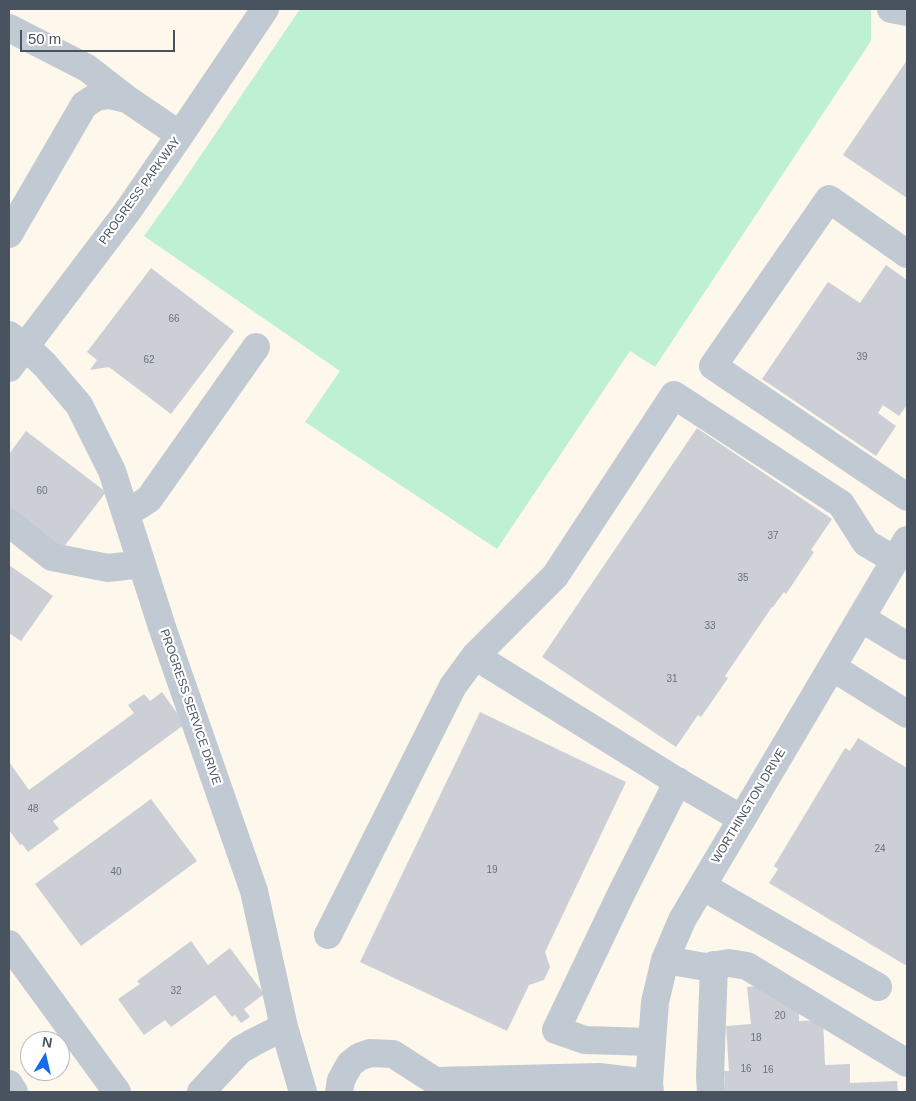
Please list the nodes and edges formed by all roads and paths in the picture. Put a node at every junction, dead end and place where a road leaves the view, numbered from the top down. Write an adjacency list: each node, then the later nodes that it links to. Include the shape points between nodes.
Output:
1 (265, 9): 6 (street, PROGRESS PARKWAY)
2 (891, 9): 3 (street)
3 (907, 12)
4 (9, 28): 5 (street, via 87,68)
5 (127, 100): 6 (street); 7 (street, via 110,95 96,97 84,105)
6 (180, 135): 9 (street, PROGRESS PARKWAY, via 127,212)
7 (9, 234)
8 (907, 254): 12 (street, via 829,199 713,366)
9 (17, 340): 11 (street, PROGRESS PARKWAY); 13 (street, PROGRESS SERVICE DRIVE, via 45,364 79,404 112,471)
10 (256, 347): 13 (street, via 149,499)
11 (9, 368)
12 (907, 497)
13 (126, 514): 16 (street, PROGRESS SERVICE DRIVE)
14 (9, 523): 16 (street, via 52,557 108,568)
15 (901, 550): 17 (street, WORTHINGTON DRIVE); 19 (street, via 866,543 841,504 674,395 555,576)
16 (142, 564): 30 (street, PROGRESS SERVICE DRIVE, via 254,891)
17 (861, 618): 18 (street); 20 (street, WORTHINGTON DRIVE)
18 (907, 646)
19 (476, 656): 22 (street); 25 (street, via 453,686)
20 (832, 667): 21 (street); 23 (street, WORTHINGTON DRIVE)
21 (907, 714)
22 (678, 781): 23 (street); 31 (street, via 556,1030 585,1040)
23 (742, 819): 24 (street, WORTHINGTON DRIVE)
24 (702, 886): 27 (street, WORTHINGTON DRIVE, via 682,920); 29 (street)
25 (328, 935)
26 (9, 944): 37 (street)
27 (665, 960): 28 (street, via 706,967); 31 (street, WORTHINGTON DRIVE, via 655,1002)
28 (714, 965): 32 (street, via 747,966); 41 (street)
29 (878, 987)
30 (284, 1027): 38 (street, via 240,1050); 39 (street, PROGRESS SERVICE DRIVE)
31 (651, 1042): 35 (street, WORTHINGTON DRIVE)
32 (907, 1063)
33 (9, 1084): 36 (street)
34 (430, 1087): 35 (street, via 599,1077); 40 (street, via 393,1054 370,1053 350,1064 341,1080)
35 (649, 1088)
36 (14, 1092)
37 (117, 1092)
38 (201, 1092)
39 (303, 1092)
40 (339, 1092)
41 (711, 1092)

